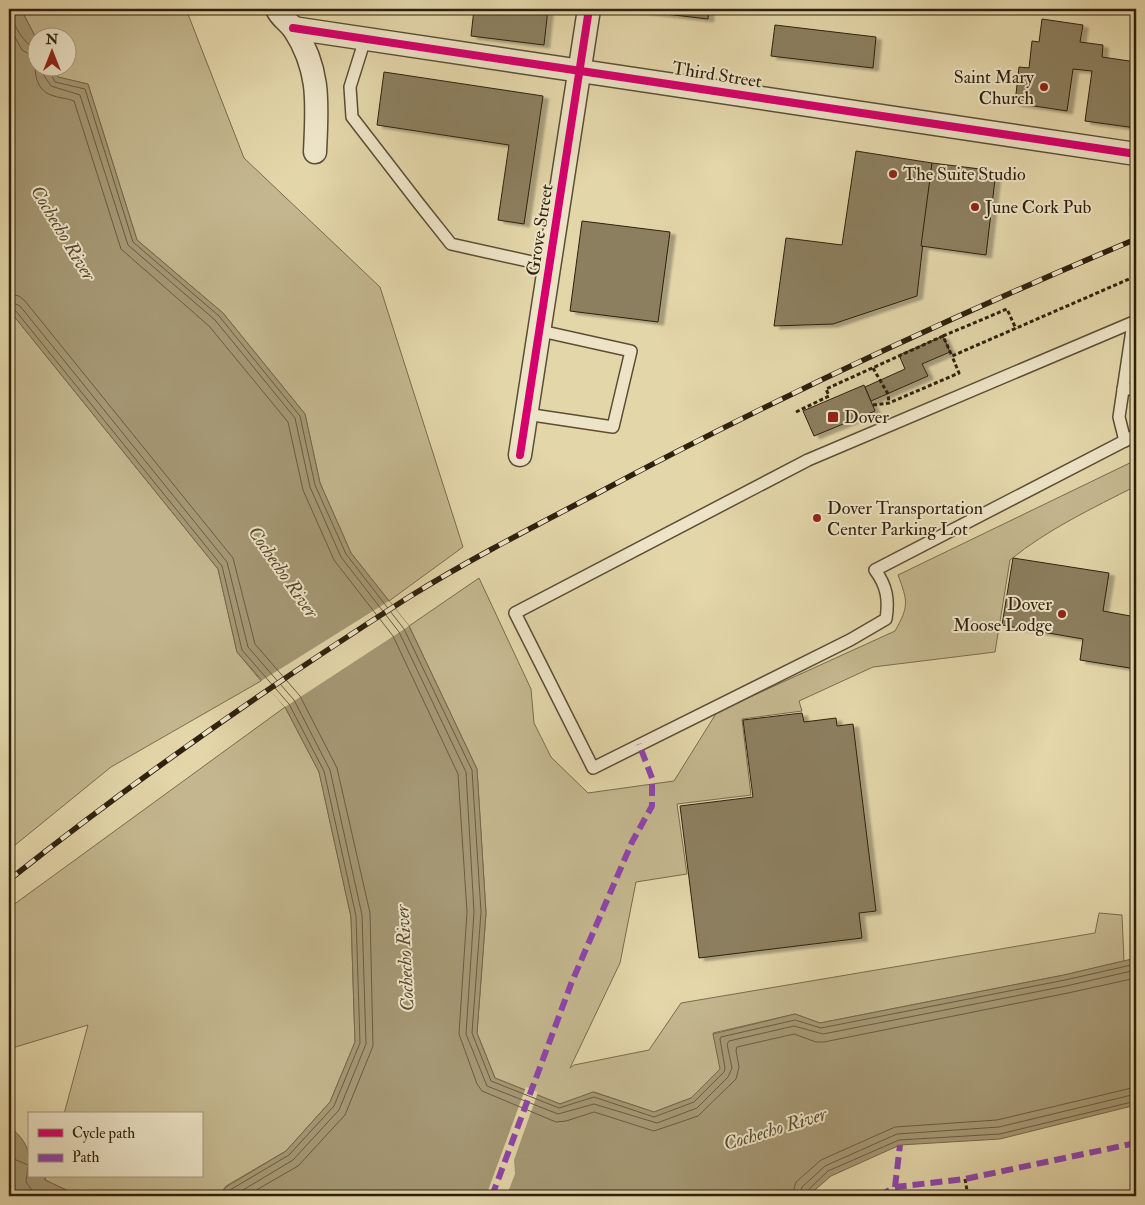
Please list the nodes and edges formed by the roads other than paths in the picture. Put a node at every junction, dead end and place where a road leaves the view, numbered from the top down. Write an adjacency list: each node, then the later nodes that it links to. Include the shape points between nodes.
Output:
1 (277, 9): 3 (street)
2 (589, 9): 5 (street, Grove Street)
3 (293, 28): 4 (street, Third Street); 6 (street, via 310,64 318,93)
4 (365, 38): 5 (street, Third Street); 8 (lane, via 350,87 352,117 451,244)
5 (579, 70): 7 (street, Third Street); 8 (street, Grove Street)
6 (315, 152)
7 (1136, 154)
8 (550, 266): 10 (street, Grove Street)
9 (1135, 322): 11 (lane); 15 (lane, via 808,460 515,613 593,768 886,619 889,602 882,579 875,570)
10 (540, 331): 13 (street, Grove Street); 13 (lane, via 631,351 613,427)
11 (1123, 389): 12 (lane); 15 (lane, via 1119,416)
12 (1136, 389)
13 (526, 414): 16 (street, Grove Street)
14 (1136, 435): 15 (lane)
15 (1125, 441)
16 (520, 455)

